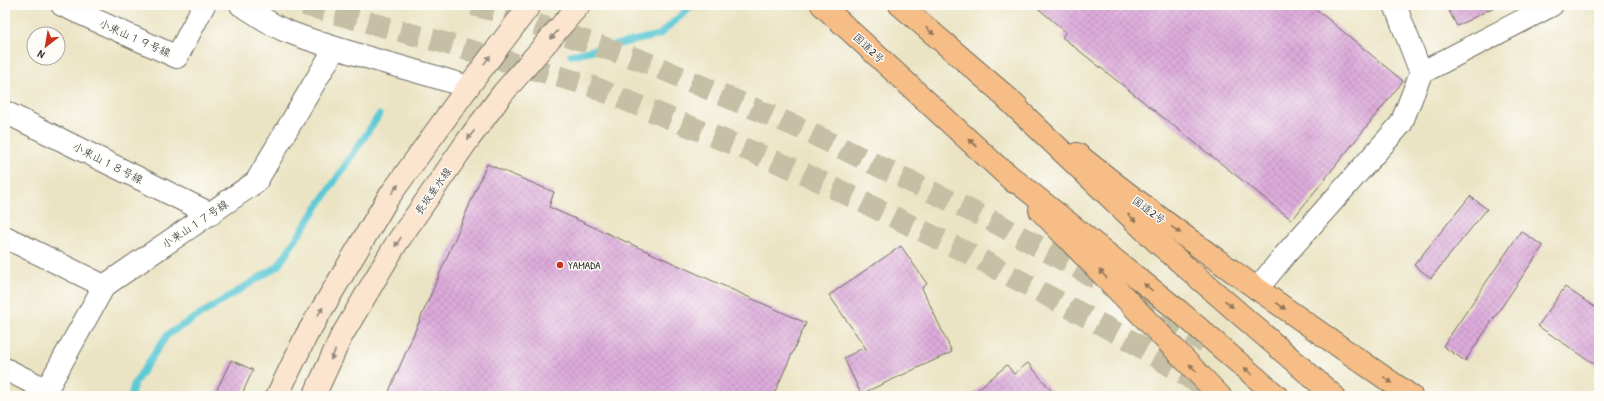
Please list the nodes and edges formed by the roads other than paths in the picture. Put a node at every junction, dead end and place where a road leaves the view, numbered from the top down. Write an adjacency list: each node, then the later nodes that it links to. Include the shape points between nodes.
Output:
1 (62, 5): 2 (street, 小束山１９号線, via 177,57)
2 (204, 5)
3 (241, 5): 10 (street, via 284,30)
4 (530, 5): 12 (main road, one-way to 4)
5 (579, 5): 23 (main road, 長坂垂水線, one-way to 23, via 503,93 396,244 341,337)
6 (822, 5): 15 (highway, 国道2号, one-way to 6)
7 (900, 5): 13 (highway, 国道2号, one-way to 13)
8 (1395, 5): 11 (street)
9 (1552, 5): 11 (street)
10 (335, 48): 12 (street); 16 (street, 小束山１７号線, via 256,182)
11 (1421, 73): 19 (street, via 1400,124)
12 (468, 87): 22 (main road, one-way to 12, via 306,336 388,198)
13 (1002, 94): 19 (highway, 国道2号, one-way to 19, via 1126,193); 26 (highway, one-way to 26, via 1157,242)
14 (5, 112): 16 (street, 小束山１８号線)
15 (1001, 169): 24 (highway, 国道2号, one-way to 15); 25 (highway, one-way to 15, via 1180,312)
16 (211, 214): 18 (street, 小束山１７号線)
17 (5, 237): 18 (street)
18 (104, 286): 21 (street, 小束山１７号線)
19 (1257, 289): 27 (highway, 国道2号, one-way to 27)
20 (5, 369): 21 (street, 小束山１７号線)
21 (44, 393)
22 (277, 396)
23 (314, 396)
24 (1220, 396)
25 (1277, 396)
26 (1334, 396)
27 (1411, 396)

